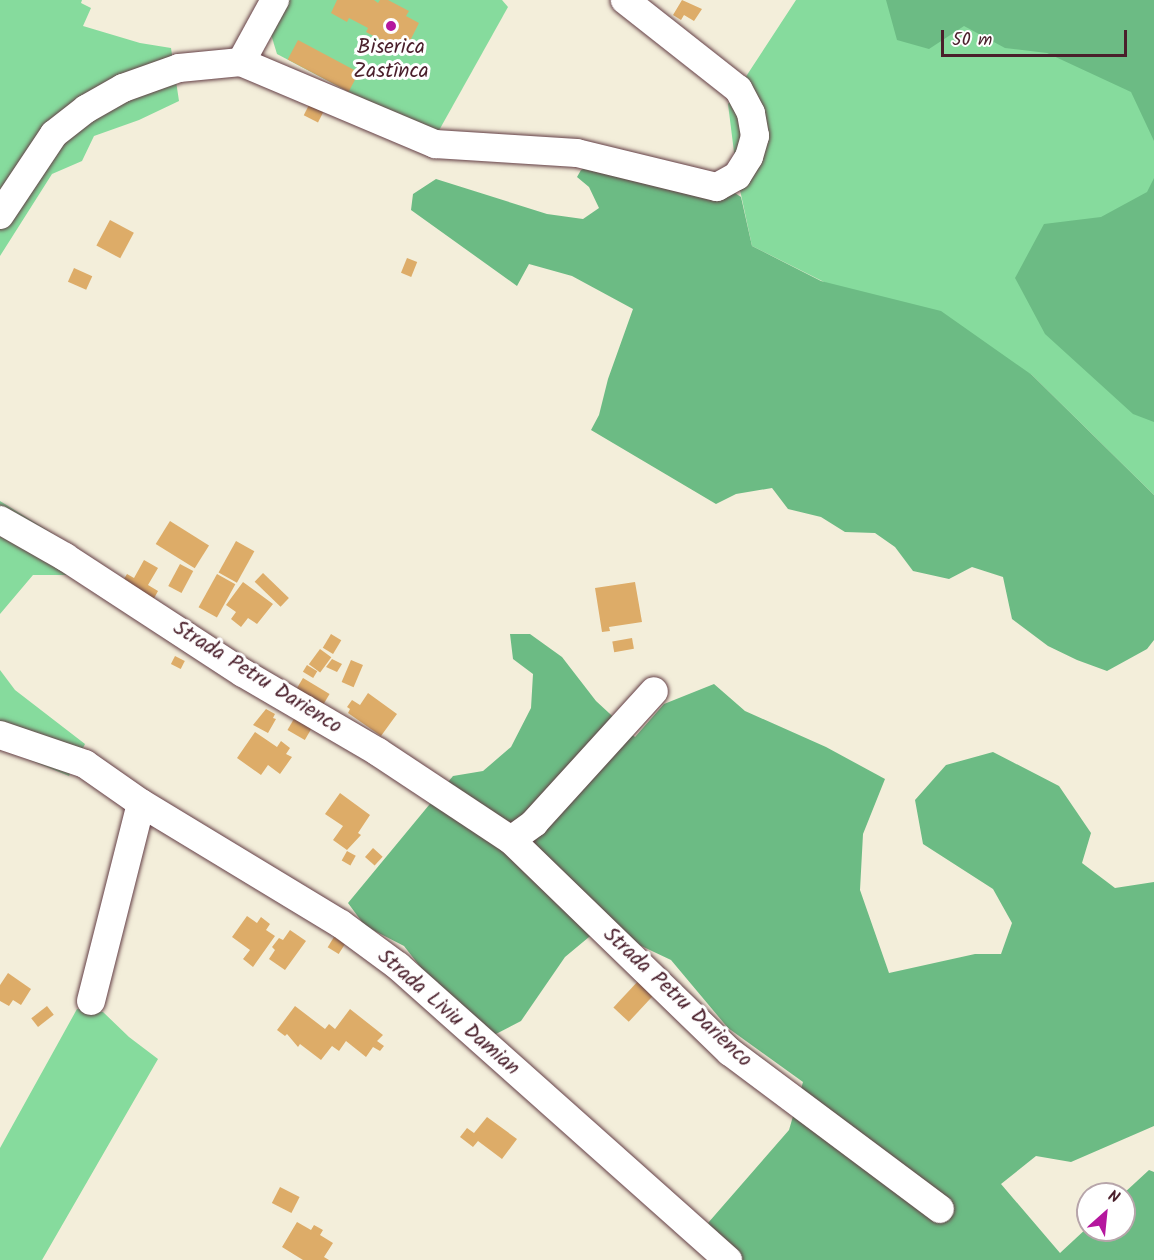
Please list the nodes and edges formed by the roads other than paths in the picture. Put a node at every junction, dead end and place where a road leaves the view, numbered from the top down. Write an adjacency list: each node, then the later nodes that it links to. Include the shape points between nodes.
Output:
1 (275, 0): 3 (street)
2 (625, 0): 3 (street, via 738,89 751,113 755,136 749,157 737,176 717,187 577,153 435,144)
3 (241, 62): 4 (street, via 178,68 123,88 87,109 54,134)
4 (0, 215)
5 (0, 520): 9 (street, Strada Petru Darienco, via 65,557 243,673 378,752)
6 (654, 691): 9 (street, via 534,823)
7 (0, 735): 8 (street, Strada Liviu Damian, via 85,764)
8 (141, 803): 10 (street); 12 (street, Strada Liviu Damian, via 341,924 398,966)
9 (511, 840): 11 (street, Strada Petru Darienco, via 730,1052)
10 (91, 1001)
11 (940, 1209)
12 (728, 1260)

